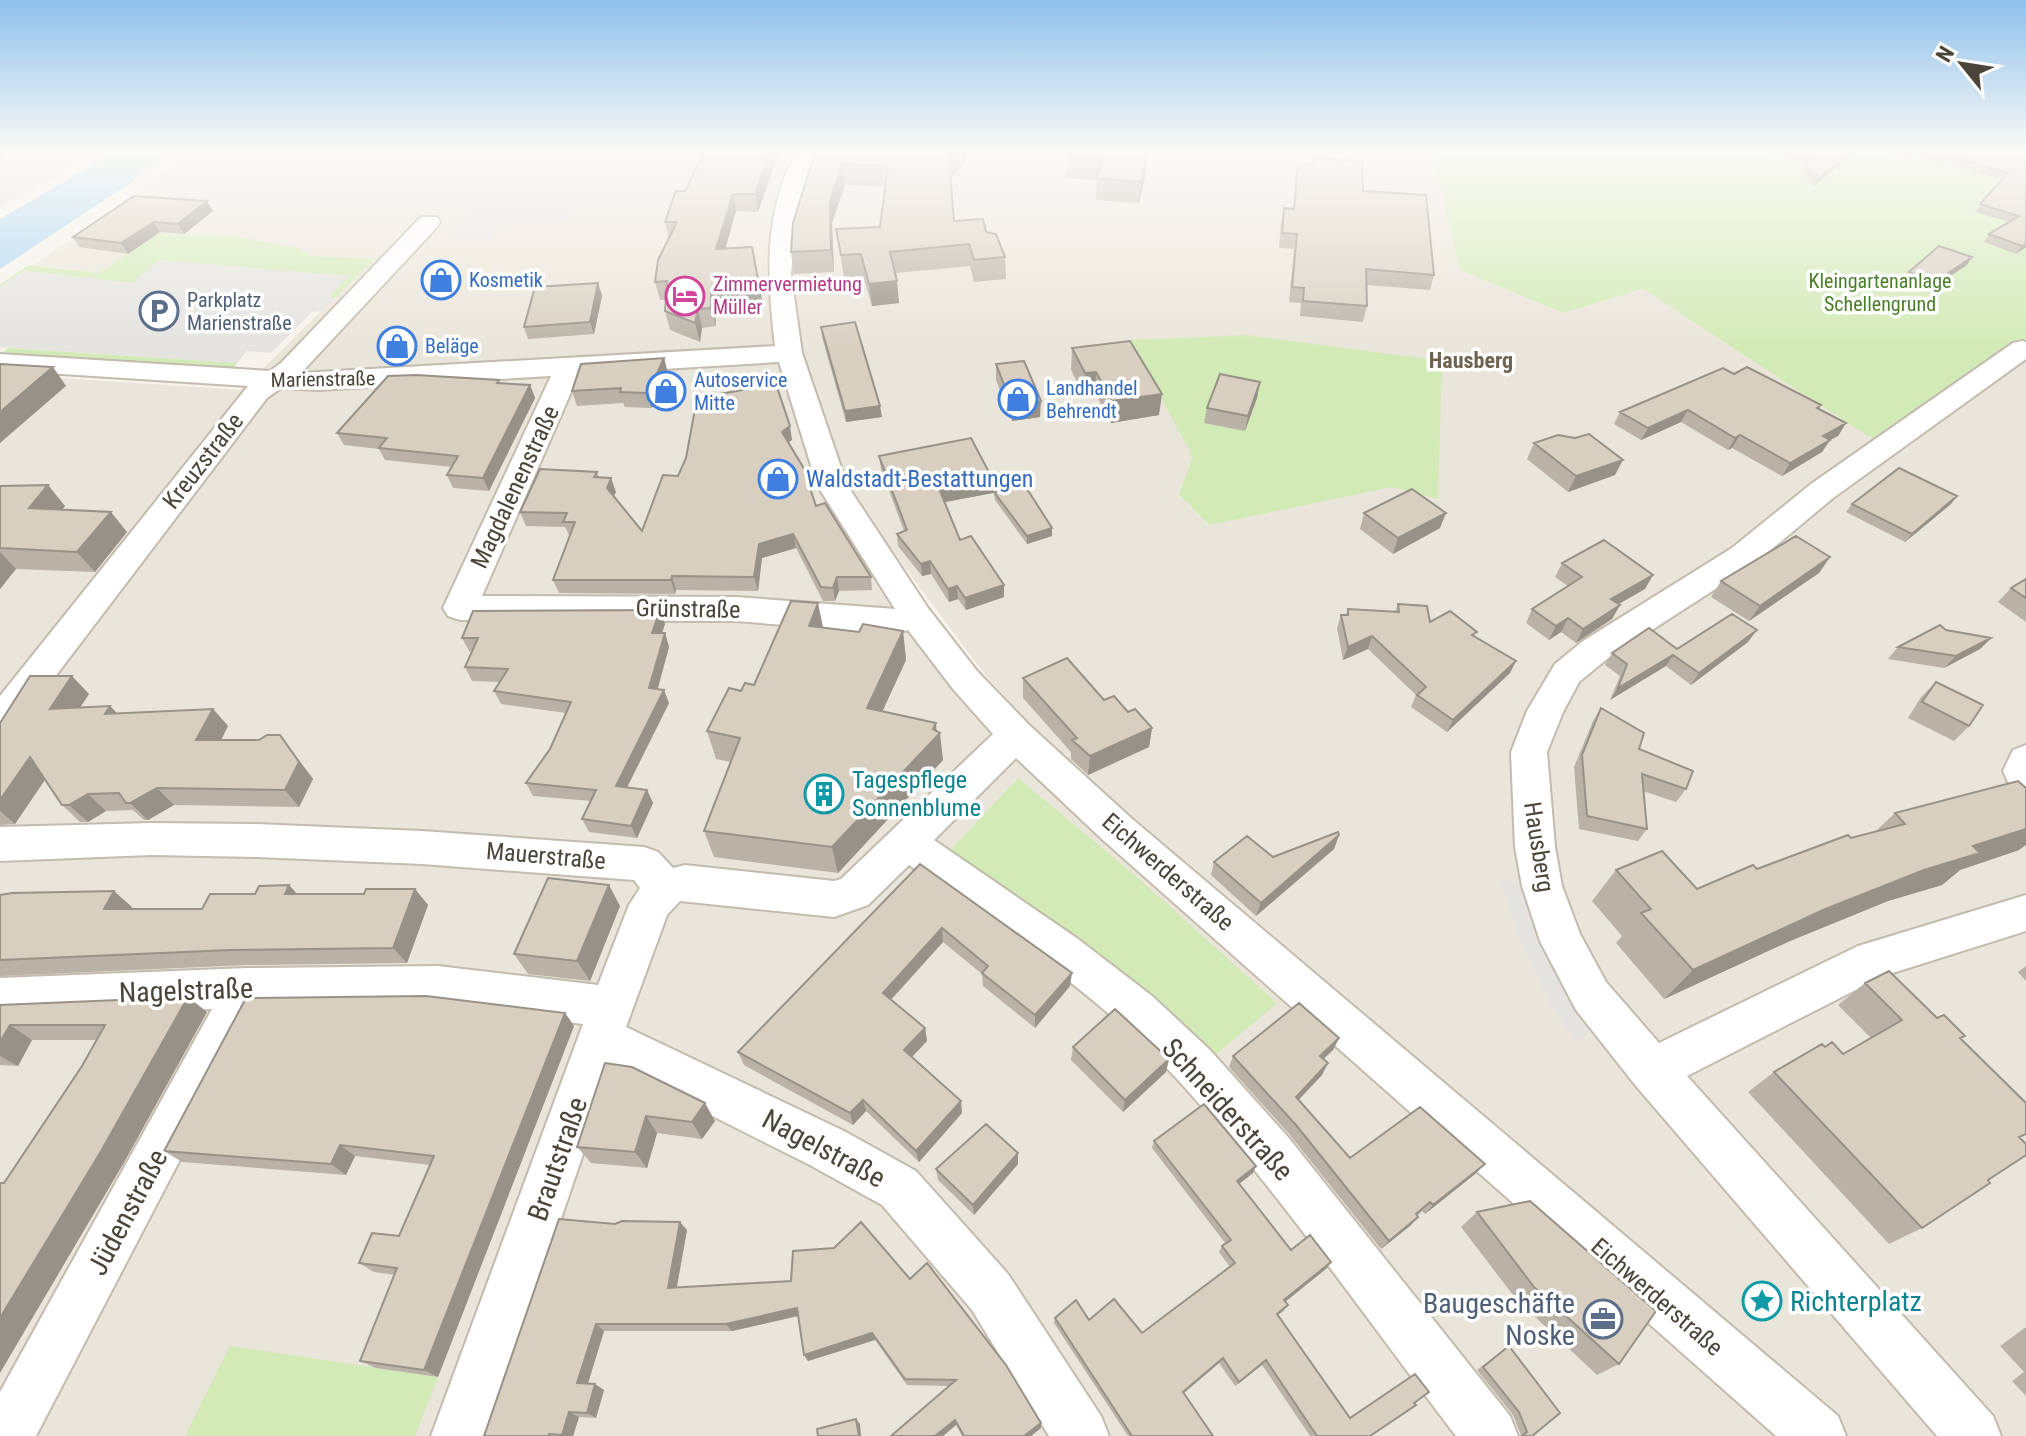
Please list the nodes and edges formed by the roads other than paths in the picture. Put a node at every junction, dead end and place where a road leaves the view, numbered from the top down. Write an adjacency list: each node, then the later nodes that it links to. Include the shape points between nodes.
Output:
1 (785, 219): 4 (street, Eichwerderstraße, via 779,275)
2 (429, 222): 7 (street, Kreuzstraße)
3 (2024, 350): 21 (street, Hausberg, via 1822,491 1743,556 1595,650 1567,673 1545,711 1529,752 1542,886 1561,941 1591,996)
4 (789, 353): 6 (street, Marienstraße); 9 (street, Eichwerderstraße, via 832,485)
5 (0, 362): 7 (street, Marienstraße)
6 (569, 366): 7 (street, Marienstraße); 8 (street, Magdalenenstraße)
7 (273, 382): 10 (street, Kreuzstraße, via 257,392)
8 (460, 608): 9 (street, Grünstraße, via 736,609 892,622)
9 (916, 616): 11 (street, Eichwerderstraße)
10 (0, 722)
11 (1016, 735): 14 (street); 26 (street, Eichwerderstraße, via 1155,863)
12 (2026, 760): 13 (street)
13 (2026, 782)
14 (907, 842): 16 (street, via 854,893 834,899 685,882); 25 (street, Schneiderstraße, via 1063,952 1183,1054 1271,1154)
15 (0, 844): 16 (street, Mauerstraße, via 212,839 495,851 644,864)
16 (666, 888): 20 (street, Brautstraße, via 650,905)
17 (2026, 913): 21 (street, via 1873,960)
18 (247, 988): 19 (street, Nagelstraße); 20 (street, Nagelstraße, via 438,986); 22 (street, Jüdenstraße)
19 (0, 998)
20 (606, 1022): 23 (street, Brautstraße); 24 (street, Nagelstraße, via 899,1188 990,1292)
21 (1652, 1070): 27 (street, Hausberg)
22 (6, 1436)
23 (459, 1436)
24 (1081, 1436)
25 (1490, 1436)
26 (1818, 1436)
27 (1973, 1436)

